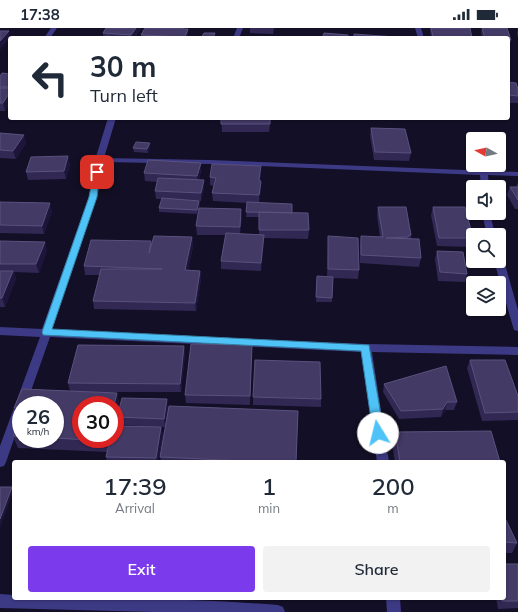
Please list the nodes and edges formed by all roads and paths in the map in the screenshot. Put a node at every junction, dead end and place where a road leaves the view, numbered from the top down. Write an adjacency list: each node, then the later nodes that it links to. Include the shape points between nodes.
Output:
1 (111, 120): 2 (street)
2 (99, 160): 3 (street); 9 (street, via 93,197)
3 (484, 173): 4 (street); 5 (street)
4 (518, 174)
5 (484, 180)
6 (501, 268): 7 (street)
7 (518, 327)
8 (0, 331): 9 (street)
9 (46, 332): 10 (street); 13 (street)
10 (366, 348): 11 (street); 12 (street)
11 (518, 351)
12 (383, 460)
13 (0, 462)
14 (393, 600): 17 (street)
15 (0, 601): 16 (street, via 219,607)
16 (278, 612)
17 (394, 612)

